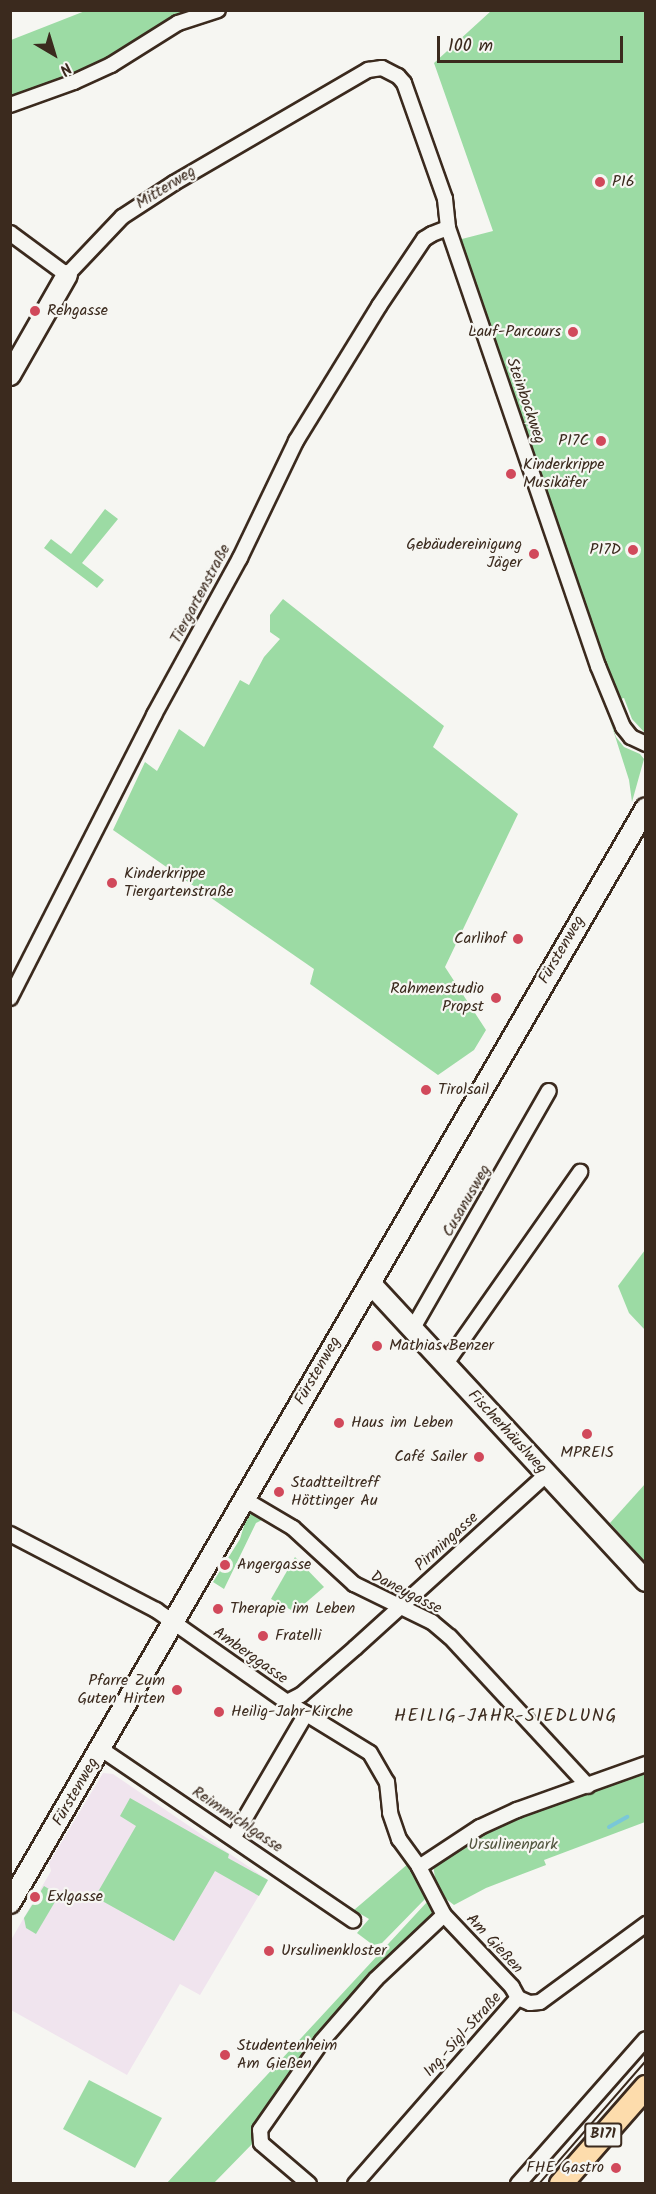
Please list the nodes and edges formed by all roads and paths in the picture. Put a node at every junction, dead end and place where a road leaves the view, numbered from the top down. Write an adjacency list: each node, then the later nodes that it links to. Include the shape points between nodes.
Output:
1 (218, 10): 3 (street, via 178,23 111,65 74,82)
2 (382, 68): 4 (street, Steinbockweg, via 404,83 445,199); 6 (street, Mitterweg, via 368,70 330,90 140,204 105,232)
3 (10, 105)
4 (448, 228): 8 (street, Steinbockweg, via 601,674 623,727); 12 (street, Tiergartenstraße, via 424,240 296,441 240,558 154,715)
5 (10, 233): 6 (street)
6 (67, 275): 7 (street, Mitterweg)
7 (10, 375)
8 (645, 744)
9 (645, 792): 11 (street, Fürstenweg)
10 (645, 808): 11 (street, Fürstenweg)
11 (626, 838): 15 (street, Fürstenweg)
12 (10, 998)
13 (549, 1091): 16 (street, Cusanusweg)
14 (580, 1172): 17 (street)
15 (370, 1282): 16 (street, Fischerhäuslweg); 19 (street, Fürstenweg)
16 (413, 1328): 17 (street, Fischerhäuslweg)
17 (445, 1365): 18 (street, Fischerhäuslweg)
18 (546, 1474): 21 (street, Fischerhäuslweg); 22 (street, Pirmingasse)
19 (244, 1499): 22 (street, Daneygasse, via 293,1528 354,1584); 23 (street, Fürstenweg)
20 (10, 1534): 23 (street)
21 (645, 1581)
22 (402, 1606): 24 (street, Pirmingasse, via 301,1695); 28 (street, Daneygasse, via 450,1637)
23 (173, 1622): 24 (street, Amberggasse); 26 (street, Fürstenweg)
24 (287, 1702): 25 (street, Amberggasse)
25 (306, 1714): 29 (street); 30 (street, Amberggasse, via 370,1753 387,1782 390,1813 399,1839)
26 (101, 1749): 29 (street, Reimmichlgasse); 31 (street, Fürstenweg)
27 (645, 1764): 28 (street)
28 (588, 1786): 30 (street, via 480,1827)
29 (234, 1837): 33 (street, Reimmichlgasse)
30 (419, 1867): 32 (street, Amberggasse)
31 (10, 1903)
32 (444, 1915): 35 (street, Am Gießen); 38 (street, Am Gießen, via 376,1979 322,2041 260,2130 261,2143)
33 (353, 1920)
34 (645, 1924): 35 (street, Ing.-Sigl-Straße, via 540,2002)
35 (518, 1998): 39 (street, Ing.-Sigl-Straße)
36 (645, 2039): 40 (street)
37 (645, 2087): 41 (main road, B171)
38 (309, 2184)
39 (355, 2184)
40 (518, 2184)
41 (561, 2184)

